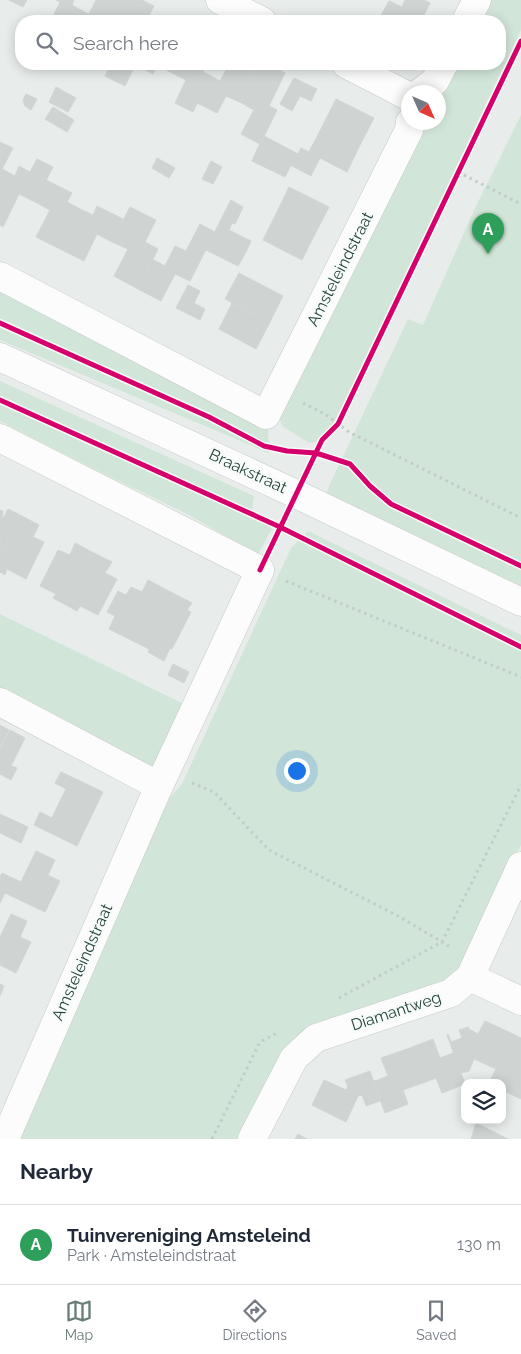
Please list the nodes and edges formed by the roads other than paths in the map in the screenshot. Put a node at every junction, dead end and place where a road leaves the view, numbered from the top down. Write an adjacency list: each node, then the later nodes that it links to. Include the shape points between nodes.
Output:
1 (220, 0): 3 (street)
2 (477, 0): 4 (street)
3 (250, 15)
4 (469, 15)
5 (358, 70): 8 (street)
6 (441, 70): 7 (street)
7 (430, 85)
8 (401, 92)
9 (409, 130): 10 (street, Amsteleindstraat, via 272,403)
10 (0, 276)
11 (0, 357): 13 (street, Braakstraat)
12 (0, 438): 15 (street, Amsteleindstraat, via 260,570)
13 (521, 602)
14 (0, 702): 15 (street)
15 (163, 779): 19 (street, Amsteleindstraat)
16 (521, 866): 17 (street, Diamantweg)
17 (473, 970): 18 (street); 20 (street, Diamantweg, via 451,993 316,1038 294,1058)
18 (521, 1001)
19 (5, 1139)
20 (252, 1139)

